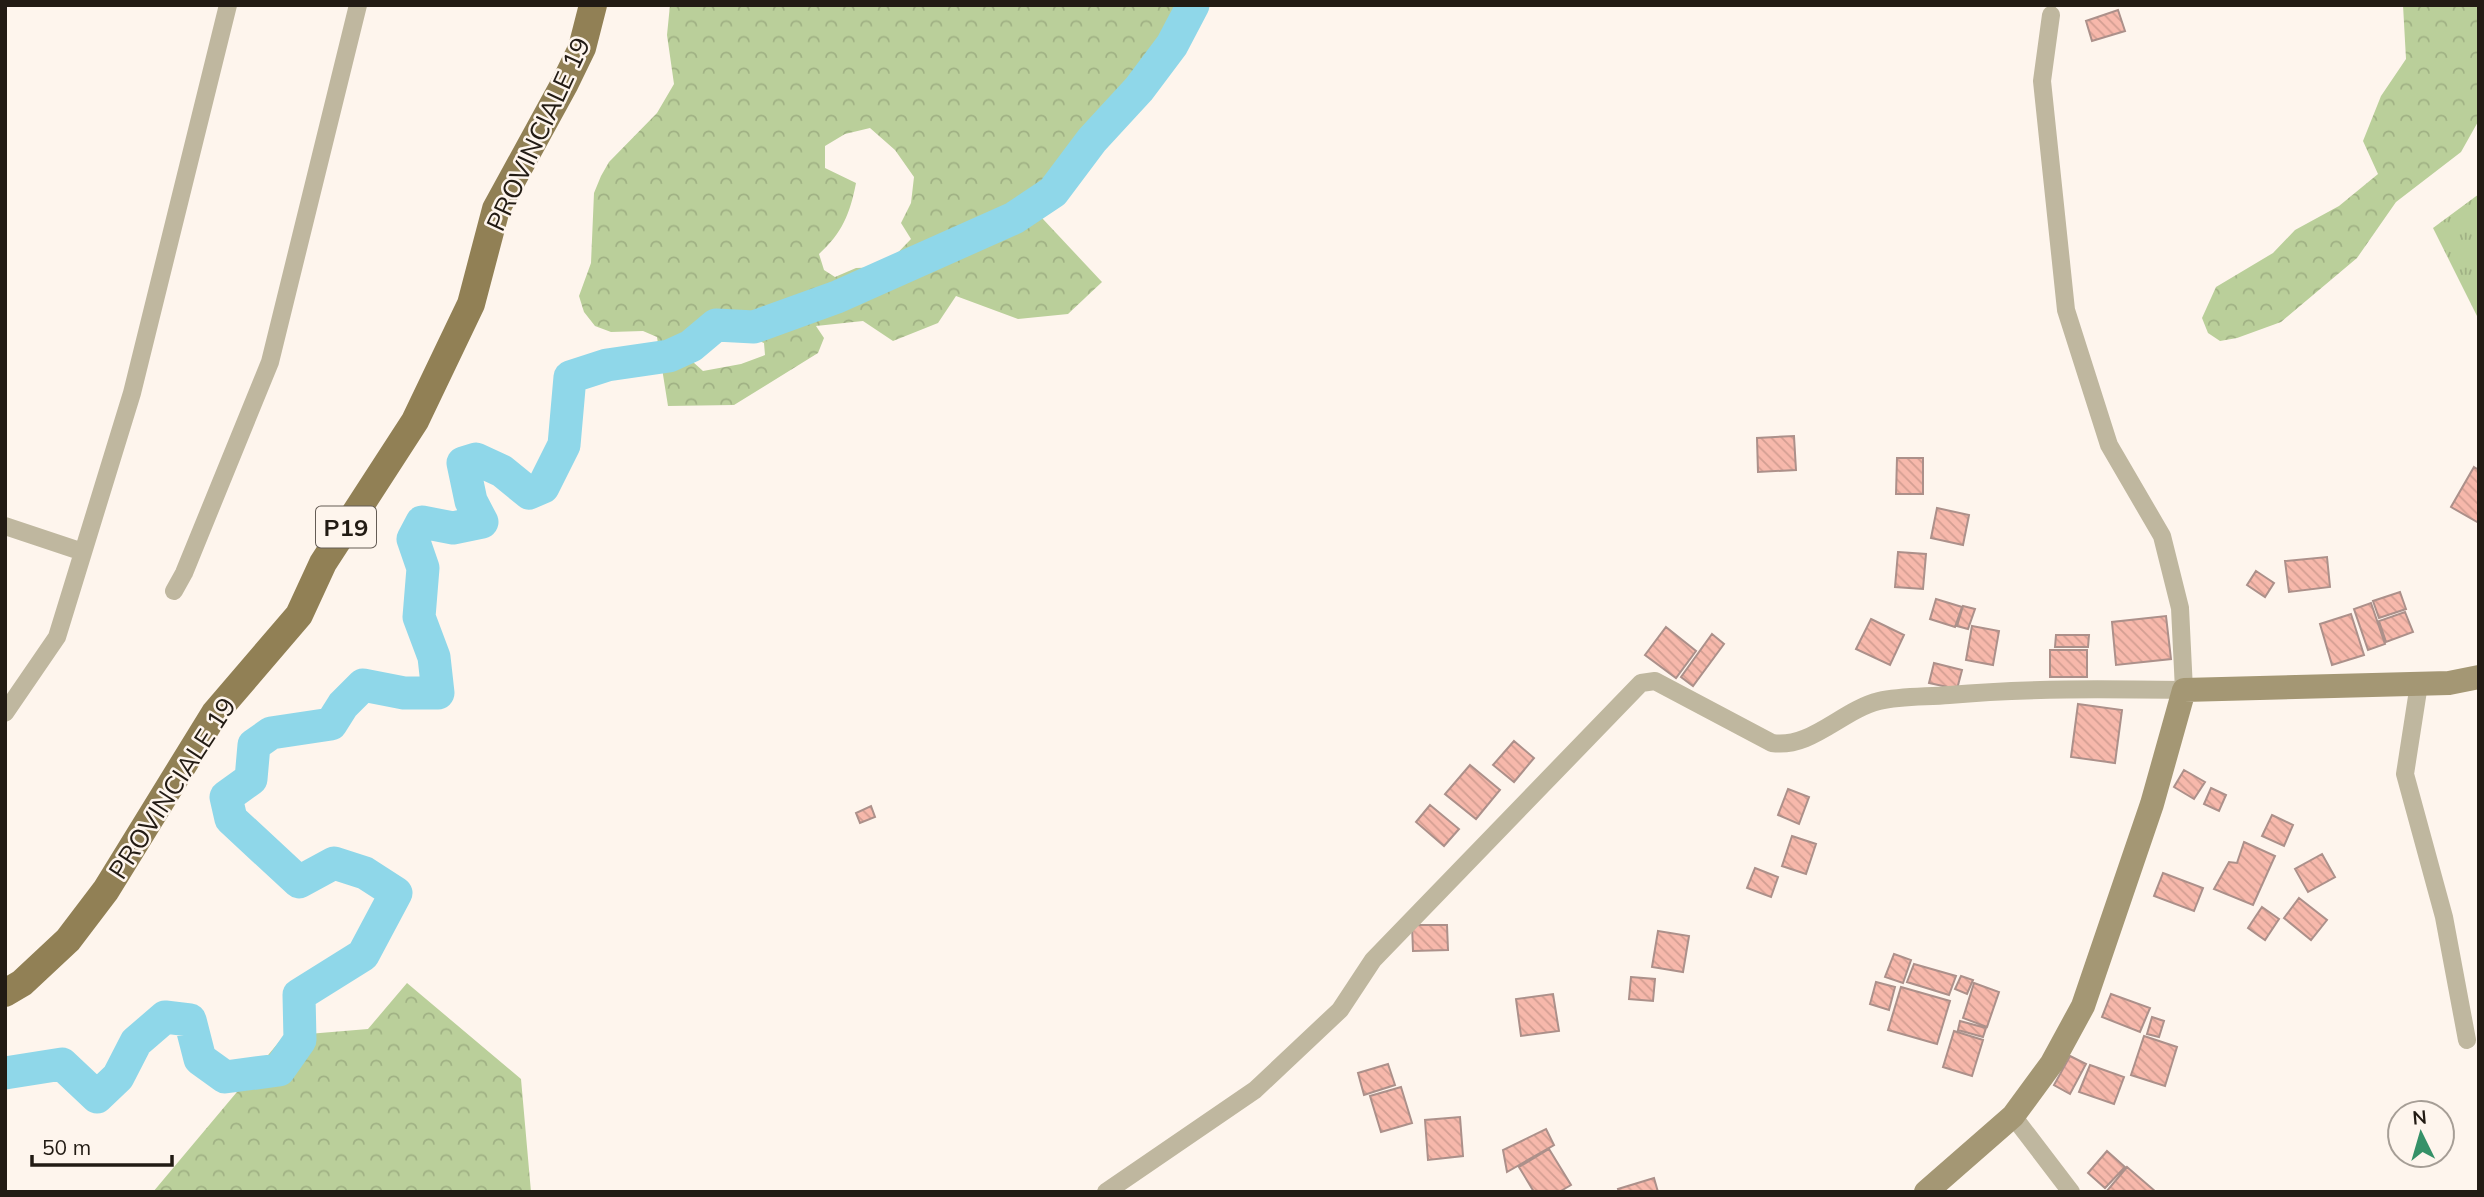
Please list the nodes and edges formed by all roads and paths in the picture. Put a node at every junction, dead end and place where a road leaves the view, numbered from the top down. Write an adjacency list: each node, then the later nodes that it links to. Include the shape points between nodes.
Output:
1 (228, 5): 6 (street, via 132,393)
2 (358, 5): 7 (street, via 270,362)
3 (593, 5): 12 (main road, PROVINCIALE 19 / P19, via 582,48 496,209 471,304 415,421 323,563 299,615 215,713 106,890 68,940)
4 (2051, 15): 10 (street, via 2042,81 2066,310 2109,445 2162,536 2180,608)
5 (5, 526): 6 (street)
6 (83, 552): 11 (street, via 57,637)
7 (174, 591)
8 (2479, 677): 9 (street)
9 (2419, 684): 10 (street); 13 (street, via 2405,774 2444,917)
10 (2184, 690): 14 (street, via 2148,817 2083,1006 2052,1063); 15 (street, via 2082,689 1882,700 1786,745 1772,743 1655,681 1641,683 1373,960 1340,1010 1255,1090)
11 (5, 713)
12 (5, 993)
13 (2467, 1040)
14 (2012, 1116): 16 (street); 17 (street)
15 (1106, 1192)
16 (1926, 1192)
17 (2071, 1192)

